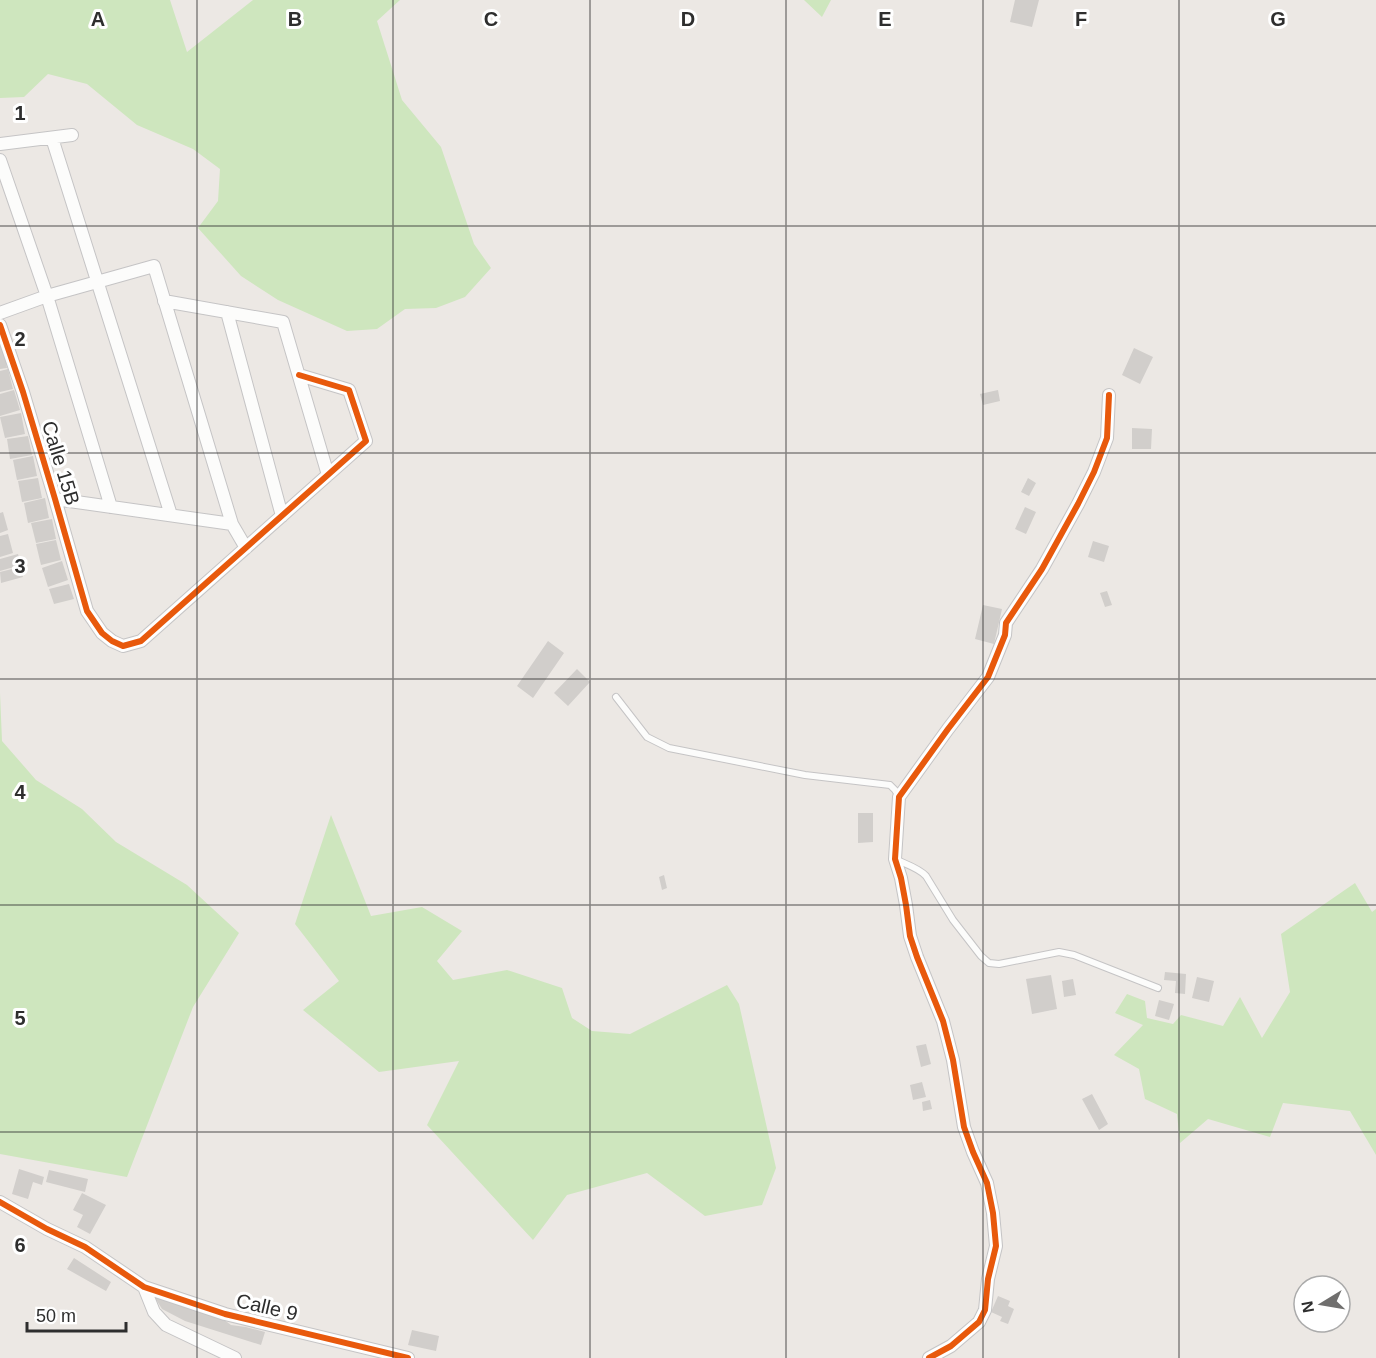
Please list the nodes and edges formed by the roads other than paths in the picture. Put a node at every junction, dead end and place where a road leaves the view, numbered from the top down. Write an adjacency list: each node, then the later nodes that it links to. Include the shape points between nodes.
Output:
1 (72, 135): 2 (street)
2 (52, 138): 3 (street); 5 (street)
3 (0, 144)
4 (0, 160): 6 (street)
5 (98, 281): 6 (street); 7 (street, via 154,266); 16 (street)
6 (47, 296): 9 (street); 15 (street)
7 (164, 301): 8 (street); 18 (street)
8 (227, 312): 11 (street, via 284,322); 17 (street)
9 (0, 313)
10 (0, 325): 14 (street, Calle 15B)
11 (299, 375): 13 (street); 13 (street, via 349,390 366,441)
12 (1109, 395): 21 (street, via 1107,438 1094,472 1042,569 1006,623 988,677)
13 (328, 475): 17 (street)
14 (56, 499): 15 (street); 19 (street, Calle 15B, via 87,611 102,633 123,646 141,641)
15 (111, 507): 16 (street)
16 (171, 515): 18 (street)
17 (282, 516): 19 (street)
18 (232, 524): 19 (street)
19 (246, 548)
20 (615, 697): 21 (lane, via 647,737 669,748 805,775 890,785)
21 (899, 797): 22 (street)
22 (894, 859): 23 (lane, via 921,870 952,920 989,963 1059,952); 28 (street, via 910,936 943,1021 964,1127 987,1183 996,1246 985,1310 979,1322 951,1346)
23 (1158, 988)
24 (0, 1202): 25 (street, Calle 9, via 85,1247)
25 (144, 1287): 26 (street, via 154,1312 166,1324); 27 (street, Calle 9, via 225,1314)
26 (235, 1358)
27 (408, 1358)
28 (929, 1358)

